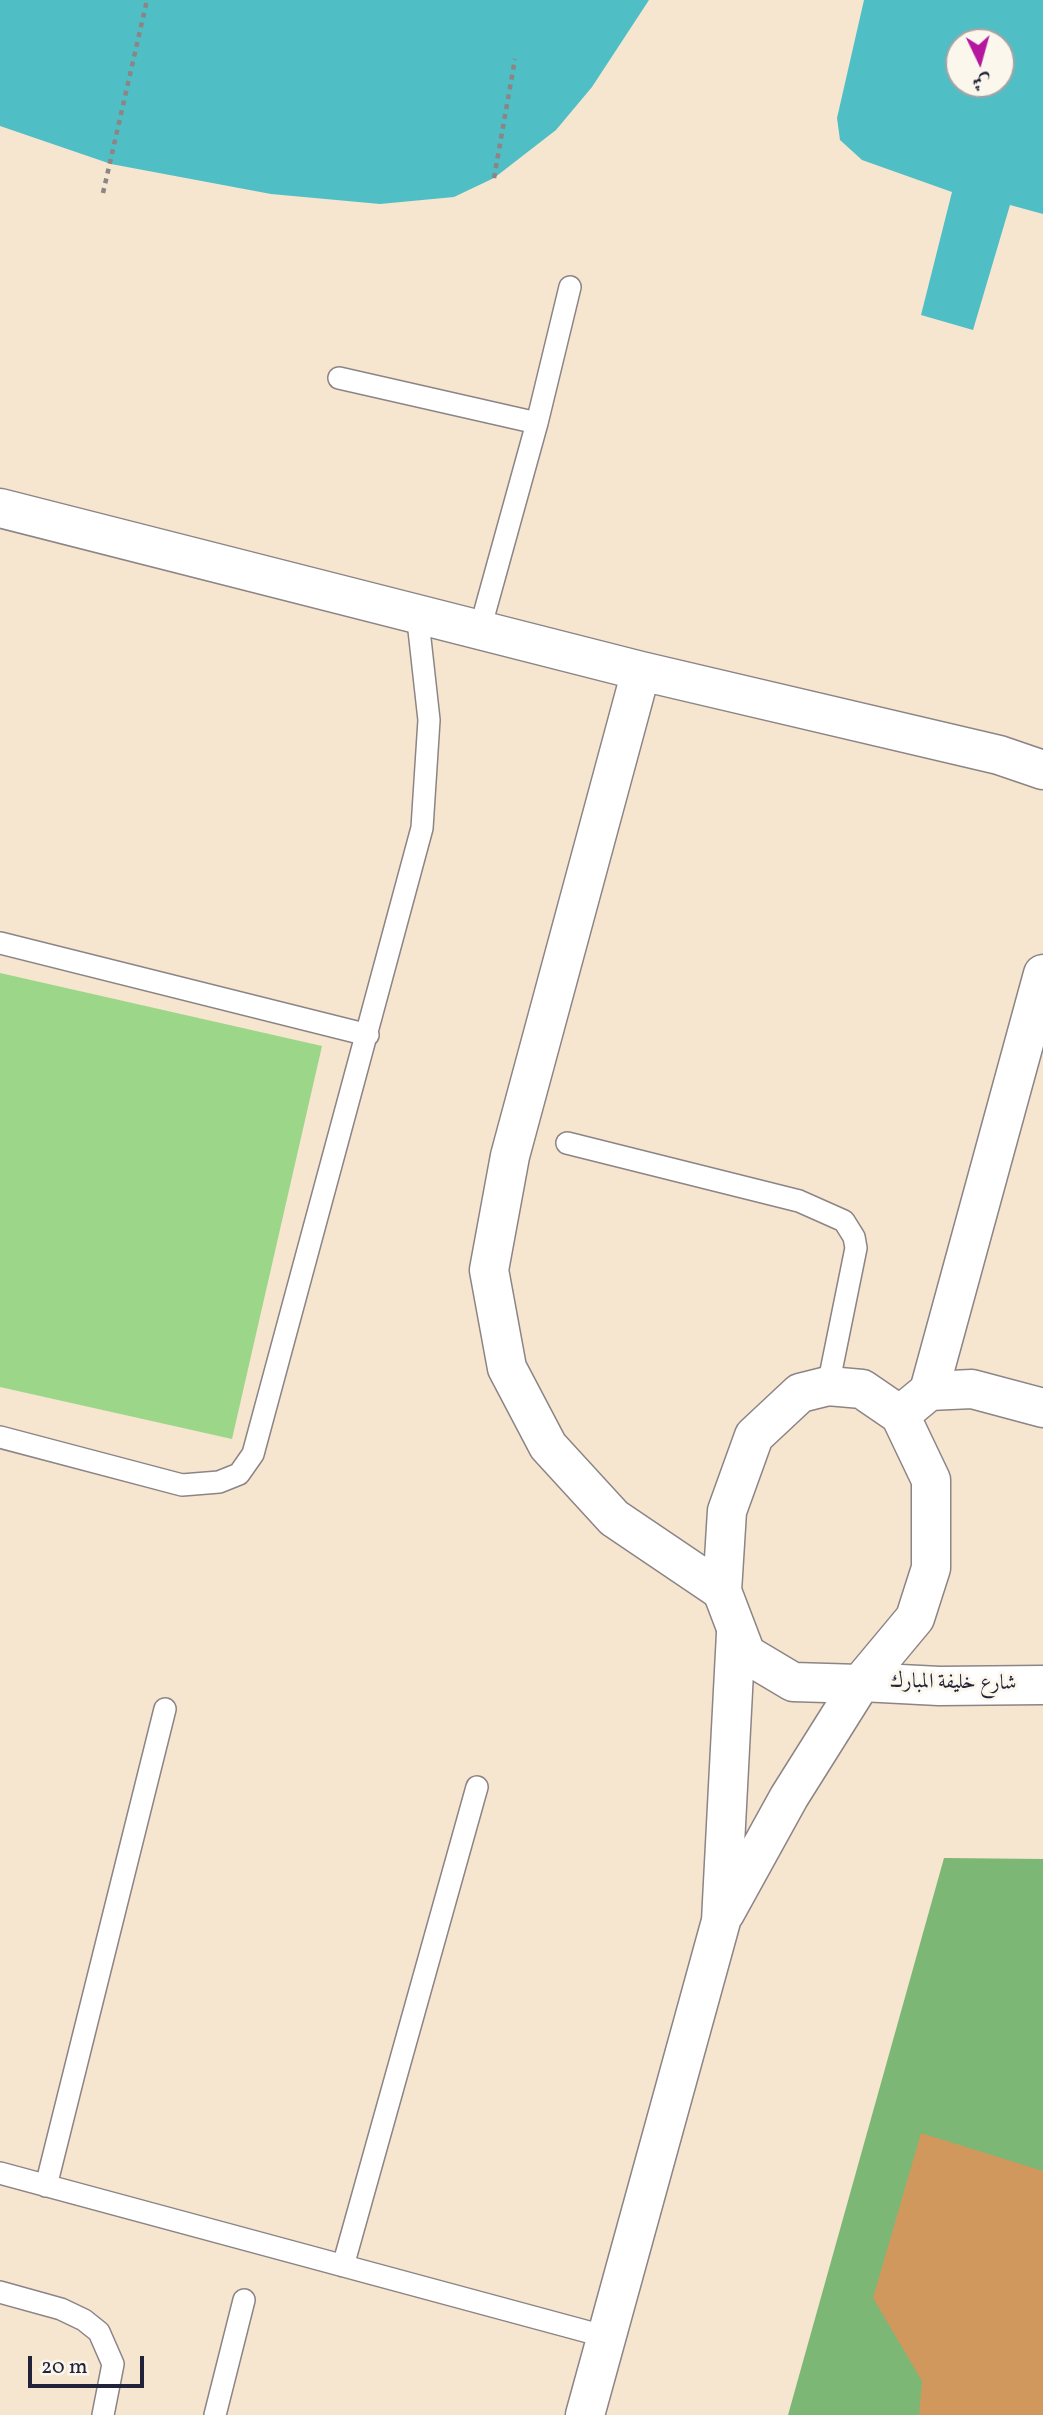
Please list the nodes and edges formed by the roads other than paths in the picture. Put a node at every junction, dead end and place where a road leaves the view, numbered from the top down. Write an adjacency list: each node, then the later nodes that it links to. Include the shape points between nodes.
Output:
1 (570, 287): 3 (lane)
2 (340, 378): 3 (lane)
3 (537, 423): 6 (lane)
4 (0, 508): 5 (street)
5 (417, 612): 6 (street); 11 (lane, via 429,720 422,828)
6 (480, 629): 7 (street)
7 (640, 671): 8 (street, via 999,755); 17 (street, via 510,1156 489,1270 507,1368 548,1446 614,1518)
8 (1043, 770)
9 (0, 943): 11 (lane)
10 (1043, 974): 14 (street)
11 (368, 1035): 16 (lane, via 253,1454 239,1474 219,1482 182,1485)
12 (567, 1143): 13 (lane, via 799,1201 844,1221 855,1237 856,1248)
13 (828, 1386): 14 (street, via 862,1389); 17 (street, via 800,1393 754,1436 727,1511)
14 (915, 1403): 15 (street, via 972,1389); 19 (street, via 931,1480 931,1568 915,1618)
15 (1043, 1408)
16 (0, 1437)
17 (722, 1591): 18 (street)
18 (736, 1633): 19 (street, شارع خليفة المبارك, via 746,1654 793,1682); 23 (street)
19 (861, 1683): 20 (street, شارع خليفة المبارك); 23 (street, via 789,1797)
20 (1043, 1685)
21 (165, 1709): 25 (lane)
22 (477, 1787): 26 (lane)
23 (721, 1921): 29 (street)
24 (0, 2174): 25 (lane)
25 (46, 2186): 26 (lane)
26 (343, 2266): 29 (lane)
27 (0, 2292): 30 (lane, via 61,2309 99,2332 113,2364)
28 (244, 2300): 31 (lane)
29 (607, 2337): 32 (street)
30 (103, 2415)
31 (215, 2415)
32 (585, 2415)

